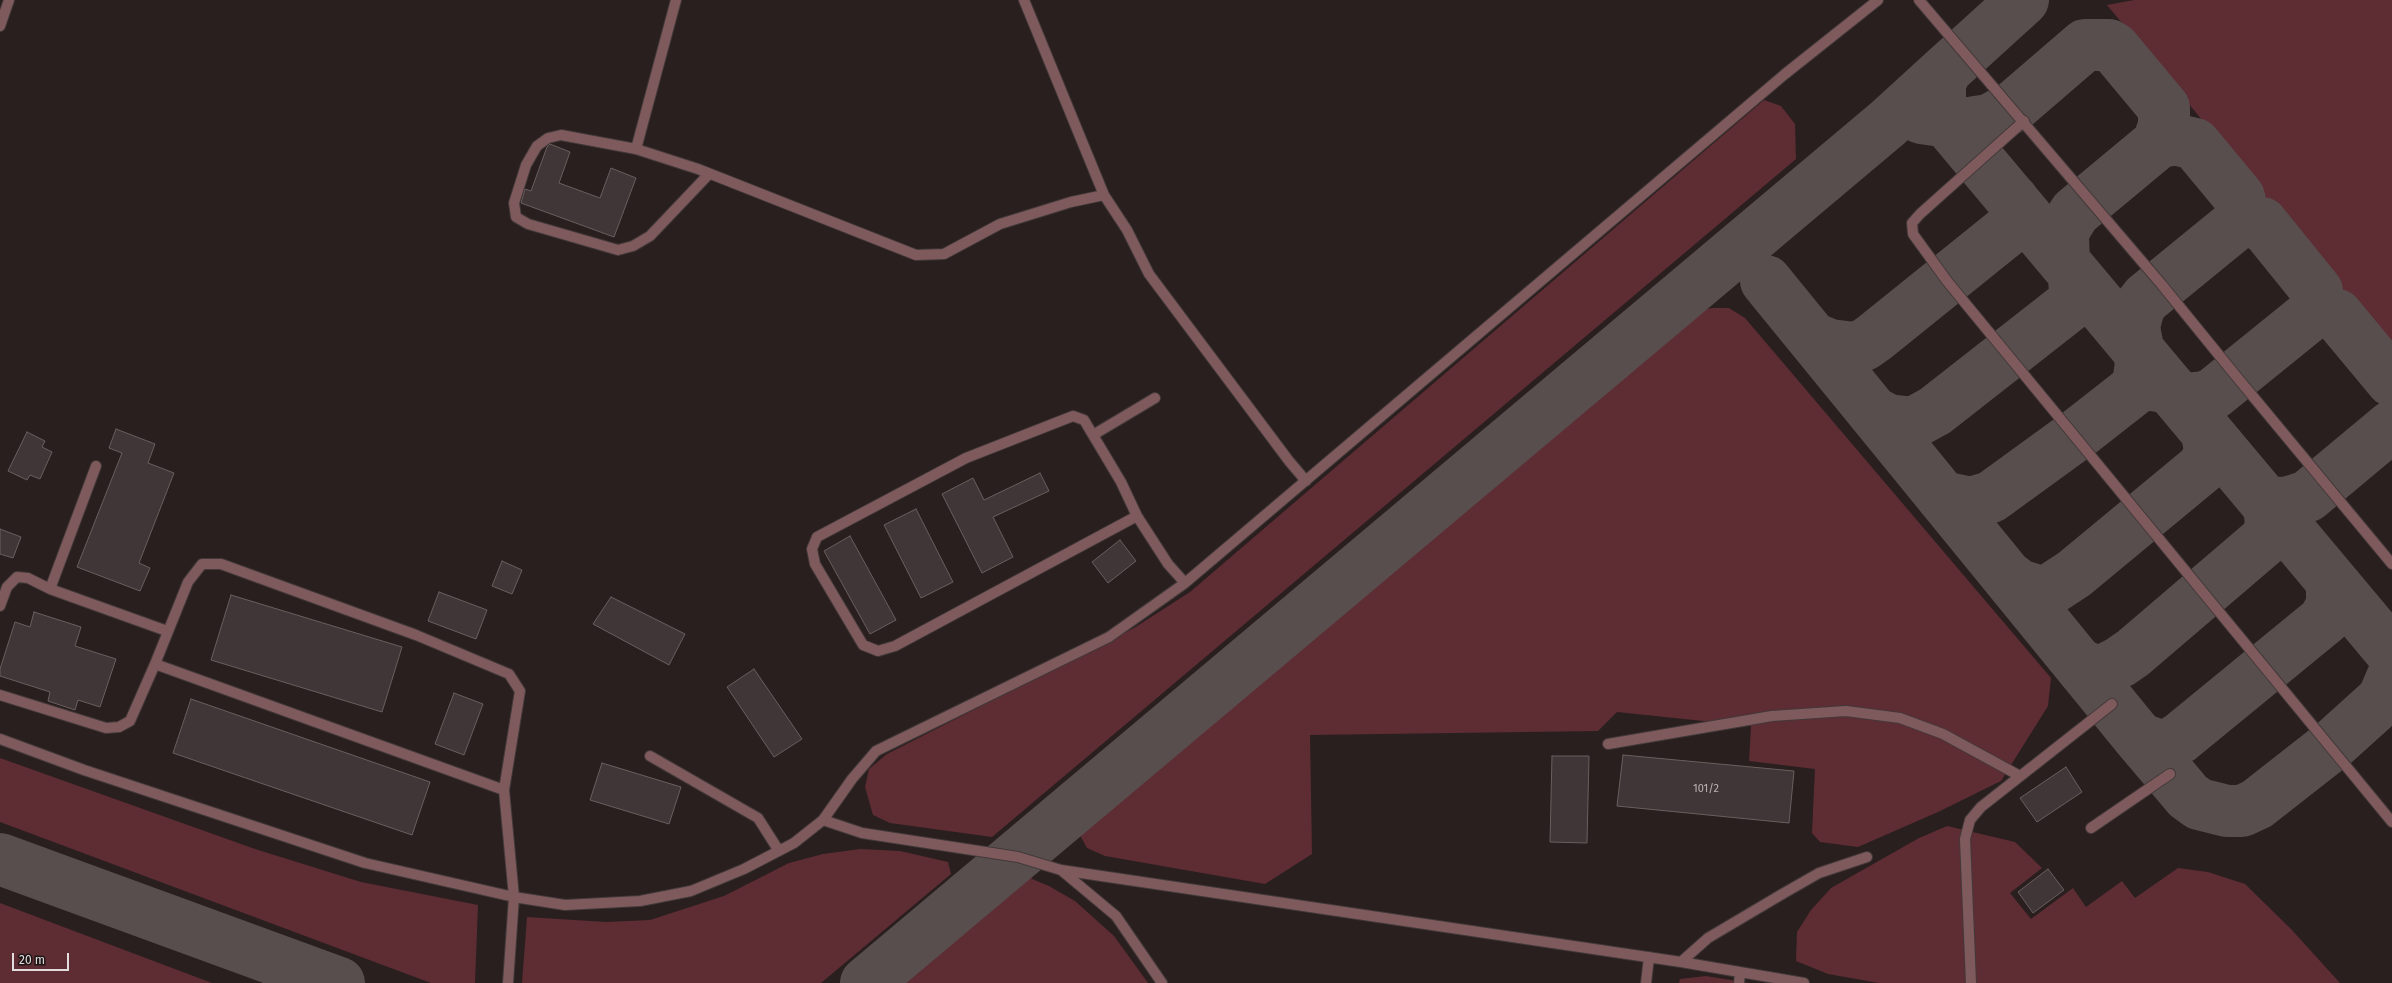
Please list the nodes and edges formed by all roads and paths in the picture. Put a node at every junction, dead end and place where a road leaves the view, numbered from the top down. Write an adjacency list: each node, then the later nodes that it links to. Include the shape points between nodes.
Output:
1 (9, 0): 6 (lane)
2 (676, 0): 8 (lane)
3 (1024, 0): 10 (lane)
4 (1878, 0): 14 (lane, via 1779,79)
5 (1919, 0): 7 (lane)
6 (0, 26)
7 (2024, 121): 16 (lane); 31 (lane, via 1920,214 1912,223 1913,234 1947,281)
8 (636, 149): 9 (lane, via 698,169); 9 (lane, via 561,135 548,138 537,146 526,165 514,203 516,217 528,224 618,250 633,246 650,236)
9 (708, 175): 10 (lane, via 916,255 944,254 1000,224 1071,202)
10 (1104, 195): 14 (lane, via 1127,230 1149,274 1289,461)
11 (1155, 398): 12 (lane)
12 (1093, 435): 15 (lane); 15 (lane, via 1084,420 1073,416 966,458 817,537 812,549 815,564 863,645 878,651 895,646)
13 (96, 466): 18 (lane)
14 (1306, 480): 17 (lane)
15 (1137, 516): 17 (lane, via 1168,564)
16 (2392, 564)
17 (1185, 583): 30 (lane, via 1109,637 876,751)
18 (50, 589): 19 (lane, via 28,578 17,577 7,587); 20 (lane)
19 (0, 606)
20 (167, 631): 21 (lane); 29 (lane, via 188,582 202,564 221,564 416,635 509,674 520,692)
21 (155, 664): 22 (lane, via 130,721 119,727 106,728); 29 (lane)
22 (0, 695)
23 (2112, 704): 28 (lane)
24 (0, 739): 36 (lane, via 84,770 365,863)
25 (1608, 744): 28 (lane, via 1772,716 1846,711 1900,718 1943,734)
26 (650, 756): 33 (lane, via 758,818)
27 (2170, 774): 32 (lane)
28 (2020, 776): 45 (lane, via 1981,807 1970,820 1965,839)
29 (504, 790): 36 (lane)
30 (823, 820): 33 (lane); 35 (lane, via 862,833 1018,856)
31 (2392, 822)
32 (2091, 828)
33 (779, 851): 36 (lane, via 691,891 640,901 565,905)
34 (1868, 857): 38 (lane, via 1819,873 1708,938)
35 (1062, 870): 37 (lane); 41 (lane, via 1116,916)
36 (514, 897): 40 (lane)
37 (1648, 957): 38 (lane); 42 (lane)
38 (1681, 962): 39 (lane)
39 (1740, 972): 43 (lane); 44 (lane)
40 (508, 983)
41 (1162, 983)
42 (1646, 983)
43 (1739, 983)
44 (1804, 983)
45 (1971, 983)

